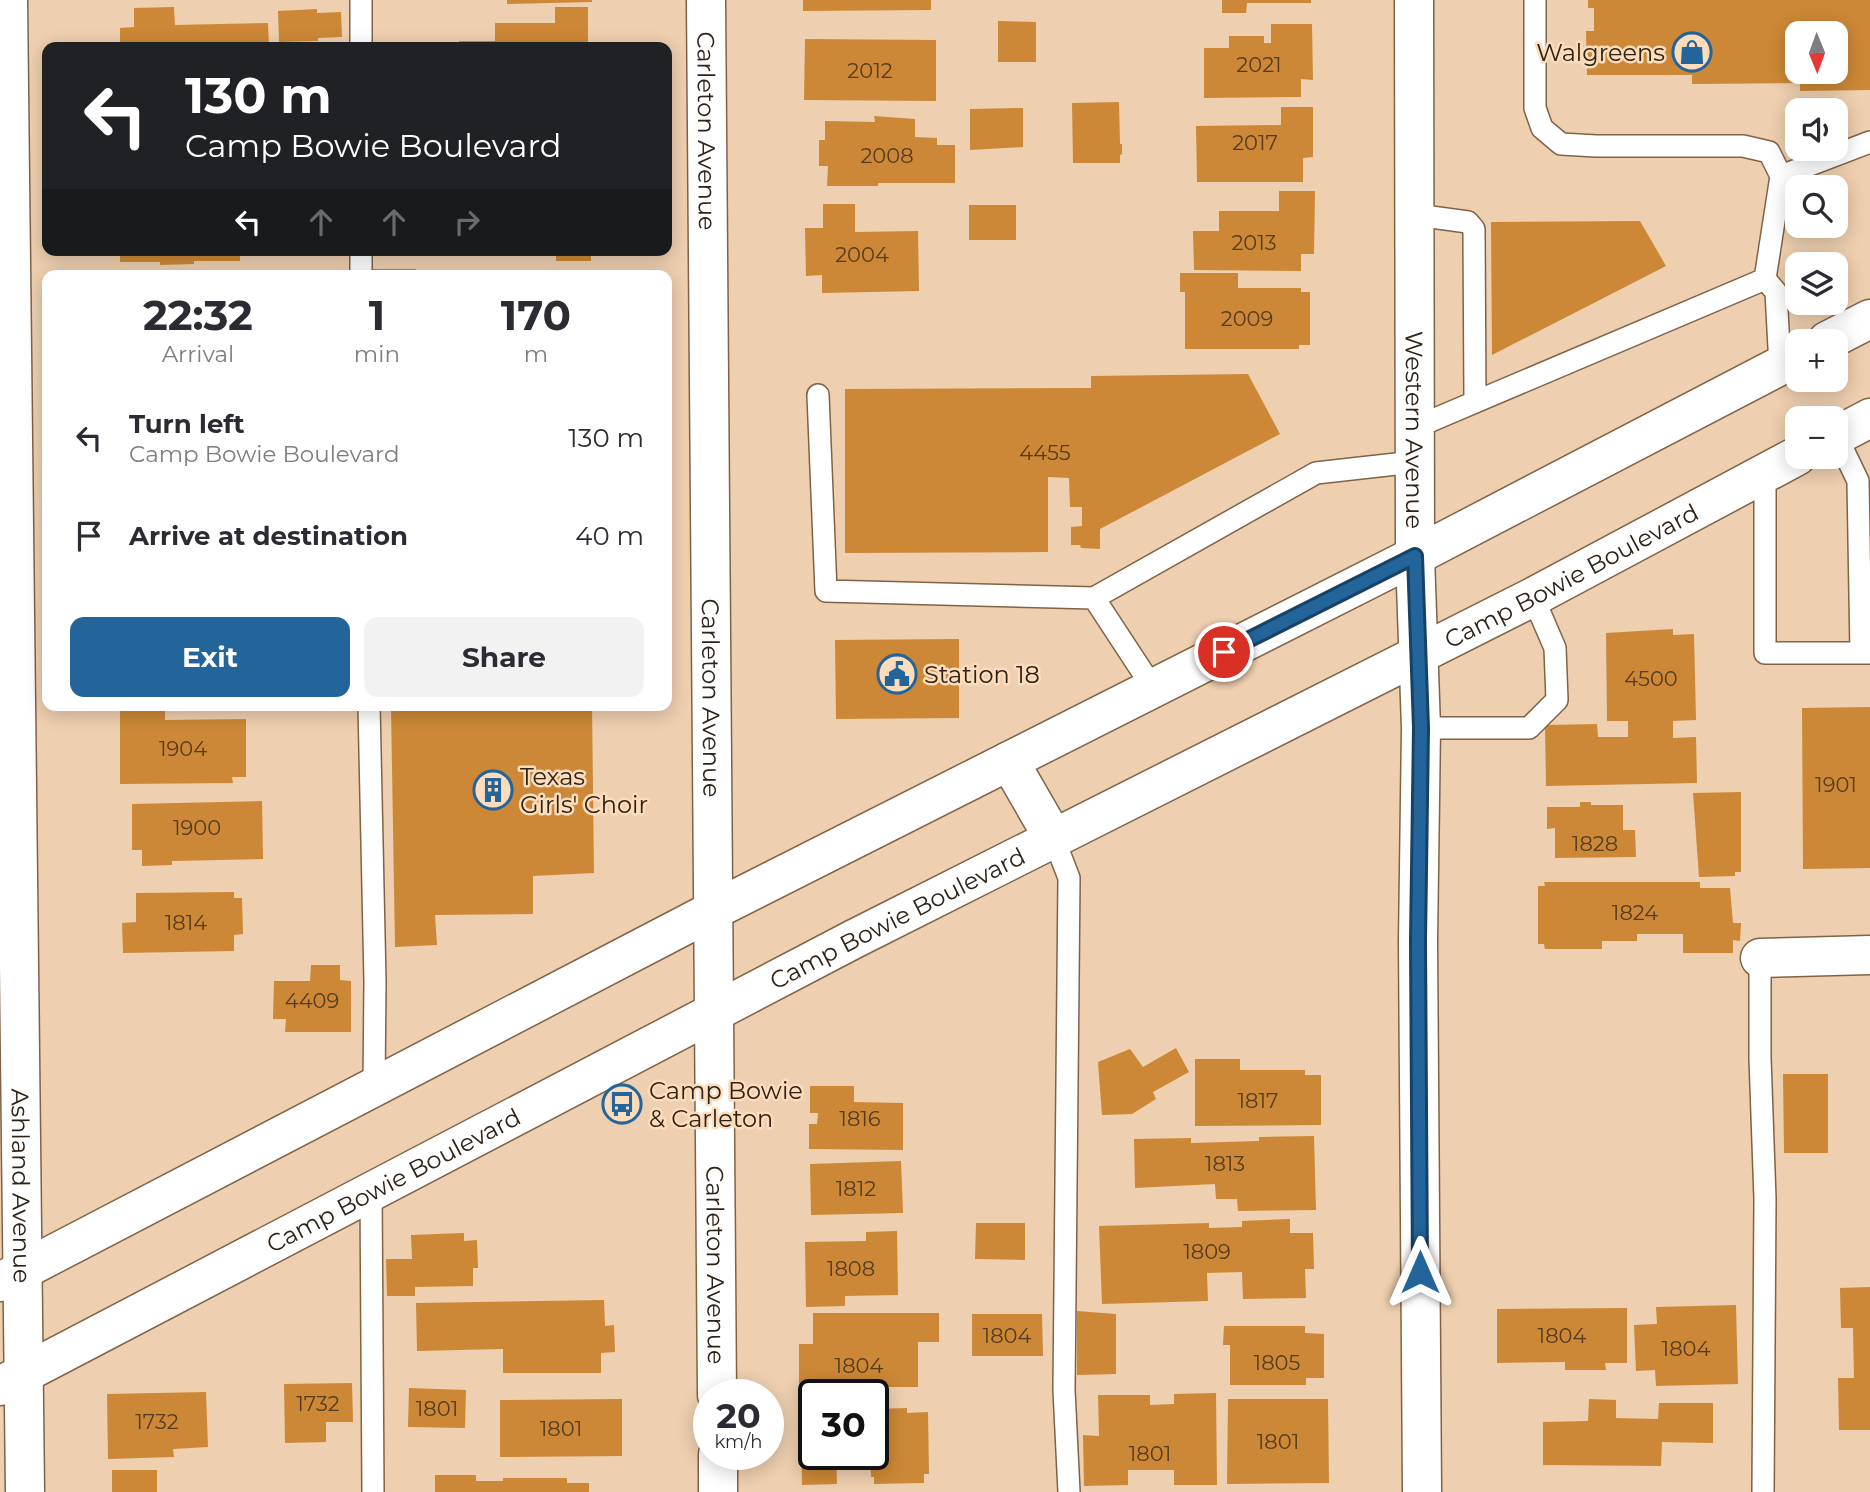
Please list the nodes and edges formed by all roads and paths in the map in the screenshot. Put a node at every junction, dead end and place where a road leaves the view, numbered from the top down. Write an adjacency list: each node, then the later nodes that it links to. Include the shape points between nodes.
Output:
1 (8, 0): 38 (street, Ashland Avenue)
2 (360, 0): 6 (lane)
3 (706, 0): 32 (street, Carleton Avenue)
4 (1414, 0): 9 (street, Western Avenue)
5 (1535, 0): 8 (lane, via 1535,108 1542,128 1561,144 1743,146 1769,152)
6 (361, 42)
7 (1870, 142): 8 (lane)
8 (1781, 176): 10 (lane)
9 (1416, 215): 16 (lane, via 1468,222 1474,229); 19 (street, Western Avenue)
10 (1765, 279): 13 (lane, via 1776,292); 16 (lane)
11 (1870, 319): 12 (street)
12 (1848, 330)
13 (1785, 340)
14 (1785, 363): 22 (street)
15 (818, 395): 24 (lane, via 826,591)
16 (1475, 402): 19 (lane)
17 (1870, 418): 18 (street)
18 (1848, 429)
19 (1414, 445): 22 (street, Western Avenue); 24 (lane, via 1316,473)
20 (1848, 460): 26 (lane, via 1858,481)
21 (1781, 464): 23 (street, Camp Bowie Boulevard); 26 (lane, via 1765,653)
22 (1415, 556): 25 (street, Western Avenue); 27 (street)
23 (1533, 597): 25 (street, Camp Bowie Boulevard); 29 (lane, via 1555,648 1557,700 1528,728)
24 (1094, 598): 27 (lane)
25 (1419, 653): 29 (street, Western Avenue); 31 (street, Camp Bowie Boulevard)
26 (1865, 653)
27 (1153, 688): 30 (street)
28 (369, 711): 36 (lane)
29 (1421, 728): 46 (street, Western Avenue)
30 (1009, 761): 31 (street); 32 (street)
31 (1054, 839): 35 (street, Camp Bowie Boulevard); 45 (lane, via 1069,878 1064,1390)
32 (714, 910): 35 (street, Carleton Avenue); 36 (street)
33 (1870, 956): 34 (street)
34 (1760, 958): 47 (lane, via 1765,1199)
35 (714, 1013): 37 (street, Camp Bowie Boulevard); 40 (street, Carleton Avenue)
36 (374, 1088): 38 (street)
37 (371, 1191): 39 (street, Camp Bowie Boulevard); 43 (lane)
38 (11, 1276): 39 (street, Ashland Avenue)
39 (12, 1379): 42 (street, Ashland Avenue)
40 (717, 1379)
41 (718, 1470): 44 (street)
42 (25, 1492)
43 (373, 1492)
44 (718, 1492)
45 (1069, 1492)
46 (1422, 1492)
47 (1763, 1492)

